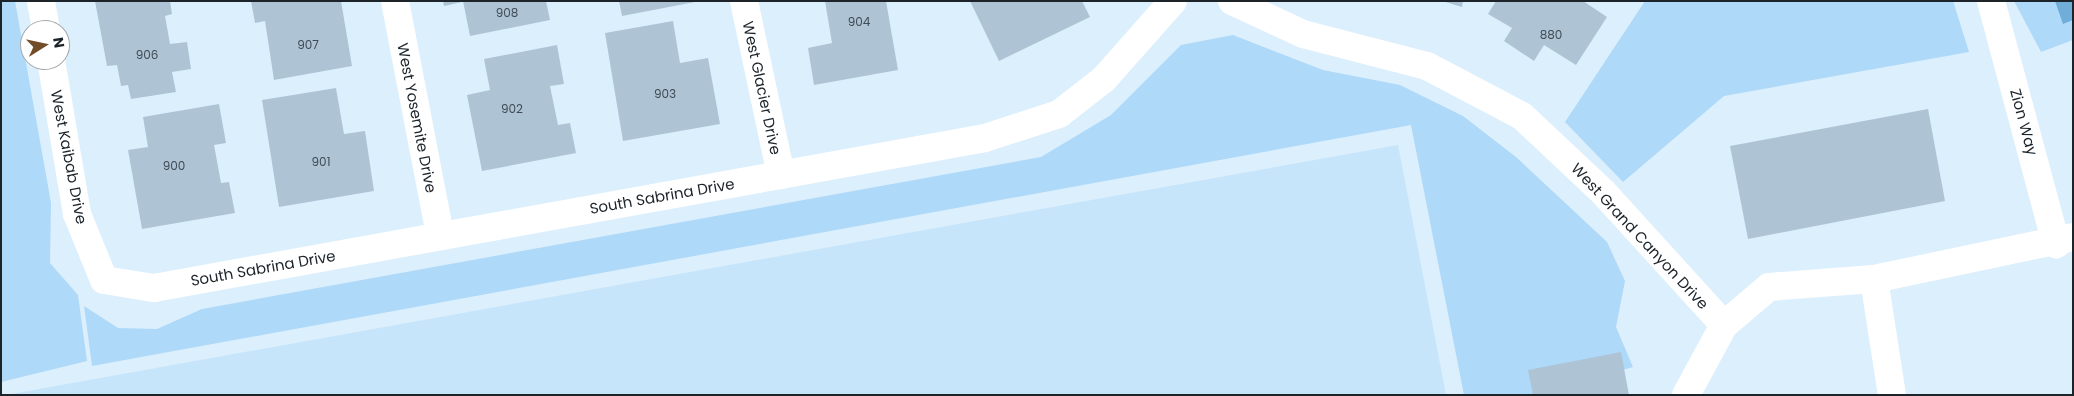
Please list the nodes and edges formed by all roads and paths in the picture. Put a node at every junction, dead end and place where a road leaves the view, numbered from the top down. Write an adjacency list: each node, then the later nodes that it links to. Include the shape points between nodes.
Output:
1 (41, 1): 7 (street)
2 (394, 1): 10 (street, West Yosemite Drive)
3 (744, 1): 9 (street, West Glacier Drive)
4 (1173, 1): 9 (street, South Sabrina Drive, via 1104,79 1059,114 985,138)
5 (1232, 1): 14 (street, West Grand Canyon Drive, via 1303,34 1427,66 1522,116 1603,192)
6 (1992, 1): 11 (street, Zion Way)
7 (44, 20)
8 (53, 70): 13 (street, West Kaibab Drive, via 78,214)
9 (781, 175): 10 (street, South Sabrina Drive)
10 (440, 235): 13 (street, South Sabrina Drive, via 154,288)
11 (2065, 241): 12 (street)
12 (1874, 279): 14 (street, via 1769,287); 16 (street)
13 (104, 280)
14 (1724, 325): 15 (street)
15 (1686, 395)
16 (1892, 395)

